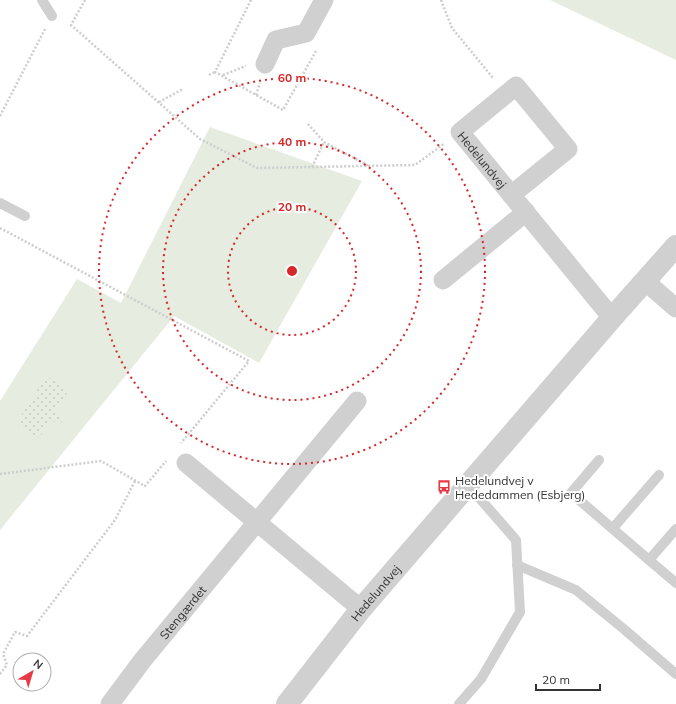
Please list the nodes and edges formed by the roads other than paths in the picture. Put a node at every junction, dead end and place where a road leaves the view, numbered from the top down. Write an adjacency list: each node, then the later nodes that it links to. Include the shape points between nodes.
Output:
1 (42, 0): 3 (lane)
2 (324, 0): 4 (street, via 306,33 276,40)
3 (52, 16)
4 (265, 64)
5 (511, 195): 5 (street, Hedelundvej, via 460,132 516,86 568,149); 7 (street, Hedelundvej)
6 (0, 203): 8 (lane)
7 (526, 212): 10 (street); 13 (street, Hedelundvej)
8 (25, 216)
9 (676, 246): 11 (street, Hedelundvej)
10 (444, 280)
11 (645, 281): 12 (street); 13 (street, Hedelundvej)
12 (676, 308)
13 (612, 318): 18 (street, Hedelundvej)
14 (357, 401): 19 (street, Stengærdet)
15 (178, 460): 19 (street)
16 (599, 460): 20 (lane, via 571,493)
17 (659, 475): 20 (lane)
18 (468, 485): 23 (lane, via 516,540); 25 (street, Hedelundvej)
19 (256, 522): 25 (street); 27 (street, Stengærdet)
20 (613, 528): 22 (lane)
21 (676, 529): 22 (lane)
22 (648, 560): 24 (lane)
23 (517, 565): 26 (lane, via 576,590); 29 (lane, via 520,612 481,679)
24 (676, 583)
25 (361, 609): 28 (street, Hedelundvej)
26 (676, 674)
27 (110, 704)
28 (287, 704)
29 (460, 704)

